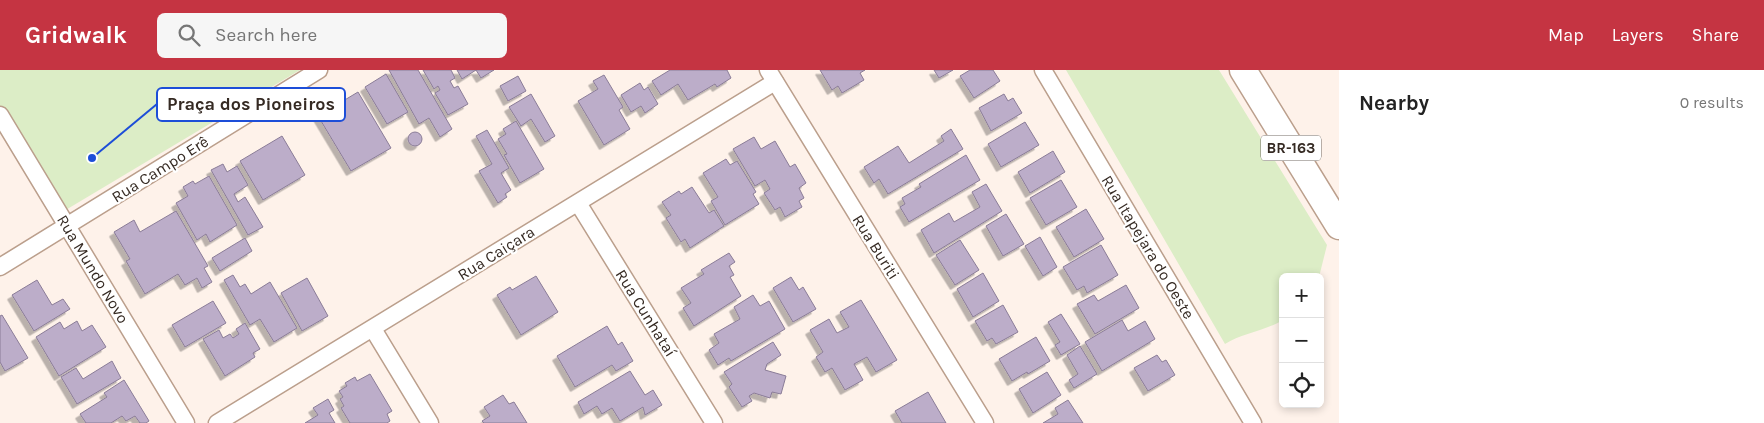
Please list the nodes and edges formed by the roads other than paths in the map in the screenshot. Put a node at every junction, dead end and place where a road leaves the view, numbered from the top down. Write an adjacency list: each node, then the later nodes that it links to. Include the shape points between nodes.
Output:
1 (319, 70): 7 (street, Rua Campo Erê)
2 (1043, 70): 16 (street, Rua Itapejara do Oeste)
3 (1243, 70): 8 (highway, BR-163)
4 (772, 76): 6 (street, Rua Caiçara); 15 (street, Rua Buriti)
5 (0, 115): 7 (street, Rua Mundo Novo)
6 (578, 203): 10 (street, Rua Caiçara); 14 (street, Rua Cunhataí)
7 (67, 226): 9 (street, Rua Campo Erê); 11 (street, Rua Mundo Novo)
8 (1339, 226)
9 (0, 267)
10 (372, 329): 12 (street, Rua Caiçara); 13 (street)
11 (186, 423)
12 (217, 423)
13 (430, 423)
14 (714, 423)
15 (985, 423)
16 (1253, 423)

